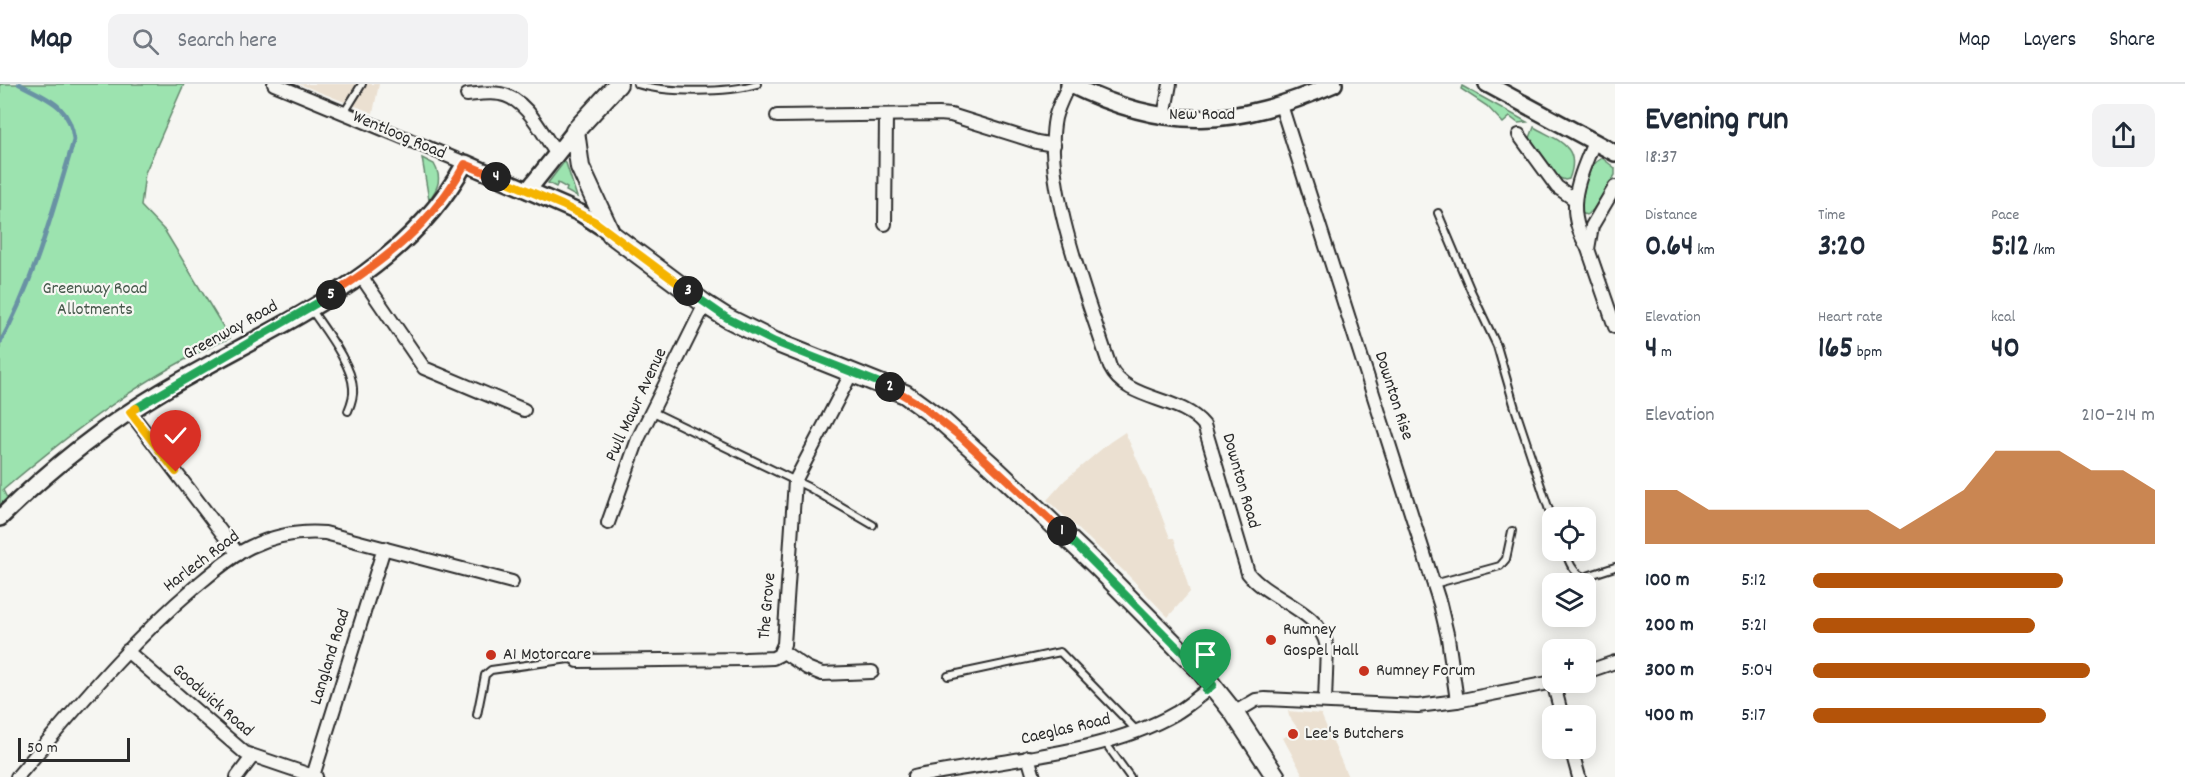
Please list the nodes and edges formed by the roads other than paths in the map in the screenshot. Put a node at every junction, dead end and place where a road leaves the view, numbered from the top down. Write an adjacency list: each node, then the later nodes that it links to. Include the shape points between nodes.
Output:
1 (274, 84): 12 (street, Wentloog Road)
2 (362, 84): 12 (lane)
3 (618, 84): 16 (main road)
4 (638, 84): 5 (lane, via 705,90)
5 (757, 84)
6 (1069, 84): 15 (street, New Road, via 1115,105); 19 (street, Downton Road, via 1056,116)
7 (1170, 84): 15 (street)
8 (1334, 84): 11 (street, New Road)
9 (1487, 84): 18 (street)
10 (467, 95): 20 (street, via 499,93 513,98)
11 (1281, 105): 15 (street, New Road, via 1235,117); 50 (street, Downton Rise)
12 (344, 113): 22 (street, Wentloog Road)
13 (886, 115): 14 (street); 19 (street, via 951,115); 27 (street)
14 (777, 116)
15 (1164, 116)
16 (575, 131): 20 (street); 28 (main road, via 580,167)
17 (1519, 135): 25 (street, via 1557,187)
18 (1593, 142): 21 (street); 25 (street)
19 (1054, 145): 60 (street, Downton Road, via 1065,221 1114,376 1128,387 1192,414 1204,425 1248,573 1312,621 1325,639)
20 (556, 153): 24 (street)
21 (1615, 153)
22 (465, 164): 24 (street, Wentloog Road); 30 (street, Greenway Road, via 423,224)
23 (1615, 187): 29 (street, via 1592,226)
24 (528, 190): 28 (street, Wentloog Road, via 580,213)
25 (1574, 199): 29 (street, via 1578,225)
26 (1438, 213): 40 (lane, via 1497,346)
27 (885, 224)
28 (611, 234): 31 (main road, Wentloog Road)
29 (1588, 249): 33 (street)
30 (361, 276): 32 (street, Greenway Road); 35 (street, via 424,368)
31 (705, 304): 34 (main road, Wentloog Road, via 775,342); 37 (street, Pwll Mawr Avenue)
32 (311, 308): 36 (lane, via 352,378); 38 (street, Greenway Road)
33 (1615, 327)
34 (852, 372): 39 (street, The Grove); 59 (main road, Wentloog Road, via 905,394 963,439 1098,567)
35 (524, 410)
36 (348, 411)
37 (651, 411): 39 (lane); 42 (street, Pwll Mawr Avenue)
38 (130, 412): 41 (street, Greenway Road, via 69,455); 46 (street)
39 (795, 481): 43 (lane); 52 (street, The Grove)
40 (1548, 507)
41 (0, 518)
42 (608, 523)
43 (873, 525)
44 (1512, 531): 50 (lane, via 1506,559 1500,566)
45 (384, 548): 46 (street, Harlech Road, via 311,532 273,538); 49 (street, Harlech Road); 70 (street, Langland Road)
46 (238, 554): 51 (street, Harlech Road, via 163,614)
47 (1568, 561): 48 (lane, via 1584,577)
48 (1615, 567)
49 (512, 582)
50 (1434, 584): 61 (street, Downton Rise, via 1448,638)
51 (127, 651): 66 (street, Goodwick Road, via 235,747); 71 (street, Harlech Road)
52 (782, 651): 53 (street, The Grove, via 773,658); 56 (street, via 822,674)
53 (578, 661): 63 (lane, via 568,659 491,670 485,675)
54 (1615, 662): 55 (street)
55 (1596, 669)
56 (872, 672)
57 (948, 676): 64 (lane, via 1060,652)
58 (1542, 684): 61 (street)
59 (1213, 685): 62 (main road, Wentloog Road); 64 (street, Caeglas Road, via 1178,712)
60 (1325, 701): 61 (street, via 1401,706); 62 (street, via 1257,700)
61 (1457, 701)
62 (1234, 713): 77 (main road, Wentloog Road)
63 (477, 715)
64 (1136, 730): 65 (street, Caeglas Road)
65 (1103, 741): 67 (street, Caeglas Road); 76 (lane)
66 (252, 757): 70 (street, Goodwick Road); 72 (street)
67 (1028, 757): 69 (street, Caeglas Road); 75 (street)
68 (1574, 759): 78 (street)
69 (972, 767): 73 (street, Caeglas Road); 74 (street)
70 (315, 776)
71 (17, 777)
72 (237, 777)
73 (915, 777)
74 (961, 777)
75 (1034, 777)
76 (1130, 777)
77 (1276, 777)
78 (1579, 777)

